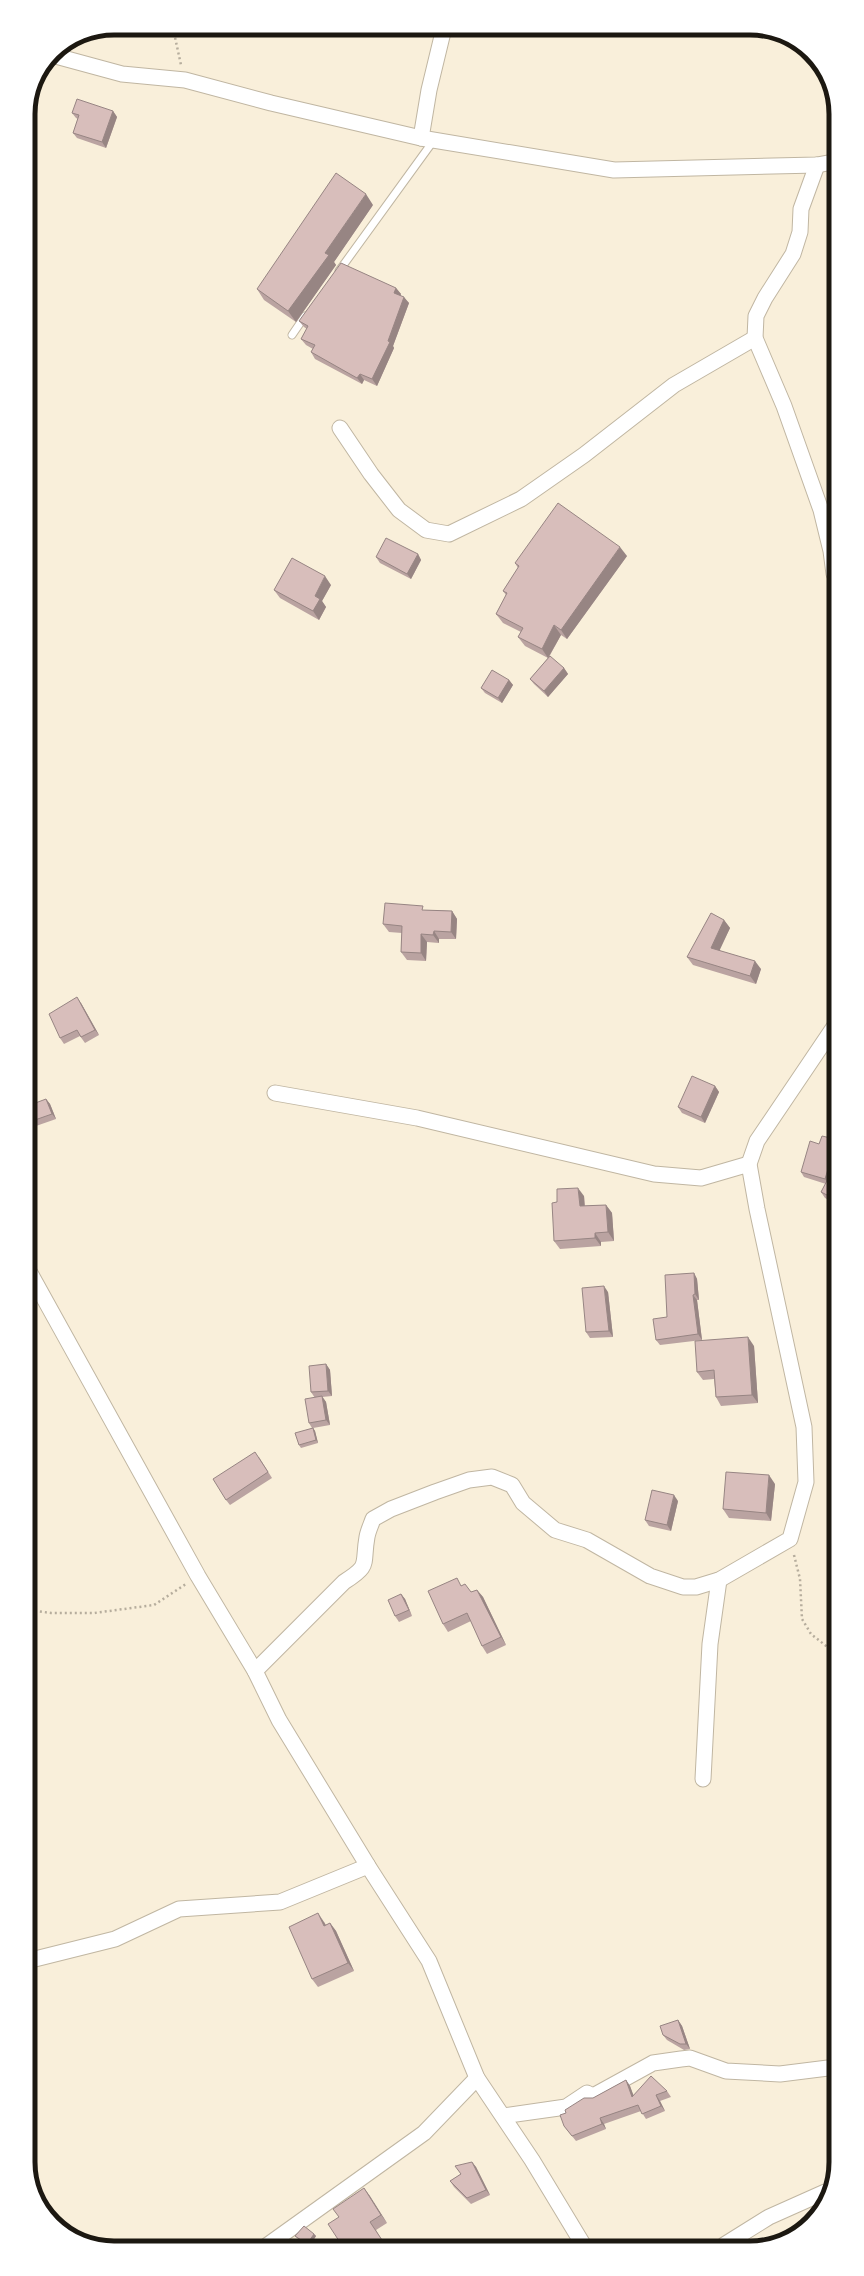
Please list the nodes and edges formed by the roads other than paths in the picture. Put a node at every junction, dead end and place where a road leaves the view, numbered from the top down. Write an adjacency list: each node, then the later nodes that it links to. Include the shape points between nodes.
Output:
1 (443, 35): 3 (street)
2 (60, 57): 3 (street, via 122,74 184,80)
3 (428, 139): 5 (street, via 614,170); 6 (lane)
4 (829, 162): 5 (street)
5 (817, 164): 9 (street, via 801,209 800,232 793,254 756,316)
6 (333, 278)
7 (310, 310): 8 (lane)
8 (292, 335)
9 (755, 338): 10 (street, via 674,384 584,455 521,499 449,534 426,530 399,510); 11 (street, via 784,406 821,510)
10 (340, 428)
11 (829, 543)
12 (829, 1034): 14 (street, via 758,1141)
13 (276, 1093): 14 (street, via 417,1118 654,1174 701,1178)
14 (749, 1164): 16 (street, via 804,1427 806,1482 790,1539)
15 (35, 1282): 17 (street, via 198,1576)
16 (719, 1580): 17 (street, via 696,1587 682,1587 650,1576 587,1540 555,1530 523,1504 512,1485 492,1477 469,1480 406,1503 373,1519 367,1538 366,1560 358,1573 344,1582); 18 (street, via 710,1644)
17 (255, 1671): 19 (street, via 279,1720)
18 (703, 1779)
19 (368, 1866): 20 (street, via 280,1902 179,1909 115,1939); 22 (street, via 429,1961)
20 (35, 1959)
21 (829, 2068): 23 (street, via 780,2074 726,2071 690,2058 653,2062 593,2096 587,2093 566,2107)
22 (477, 2078): 23 (street); 25 (street, via 424,2133)
23 (503, 2116): 26 (street)
24 (822, 2194): 27 (street, via 769,2218)
25 (273, 2241)
26 (581, 2241)
27 (731, 2241)

